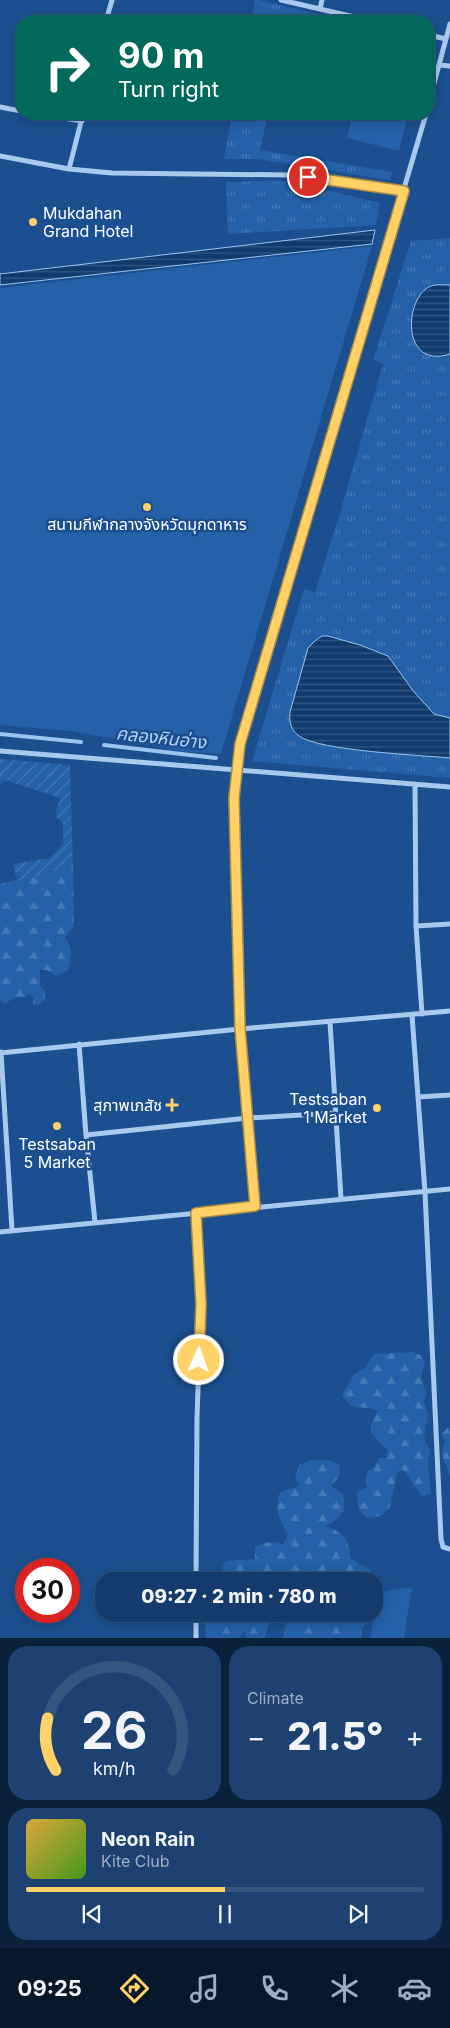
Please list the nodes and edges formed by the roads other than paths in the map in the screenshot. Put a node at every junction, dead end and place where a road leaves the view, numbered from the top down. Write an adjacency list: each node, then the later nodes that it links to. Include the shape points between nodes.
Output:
1 (112, 0): 5 (street)
2 (281, 0): 4 (street)
3 (322, 0): 4 (street)
4 (320, 9): 6 (street)
5 (108, 15)
6 (346, 15)
7 (450, 24): 9 (street)
8 (435, 36): 9 (street)
9 (446, 38): 10 (street)
10 (439, 65): 11 (street); 12 (street)
11 (450, 66)
12 (435, 80)
13 (0, 107): 14 (street)
14 (15, 110)
15 (76, 120): 17 (street)
16 (424, 120): 20 (street)
17 (82, 121): 19 (street)
18 (0, 156): 19 (street)
19 (70, 169): 20 (street, via 112,173 289,175)
20 (404, 191): 22 (street, via 240,744)
21 (0, 751): 22 (street)
22 (236, 770): 23 (street); 31 (street)
23 (416, 784): 24 (street); 26 (street)
24 (450, 787)
25 (450, 924): 26 (street)
26 (416, 926): 28 (street)
27 (450, 1011): 28 (street)
28 (422, 1014): 29 (street)
29 (412, 1015): 30 (street); 35 (street)
30 (330, 1022): 31 (street); 36 (street)
31 (240, 1028): 32 (street); 37 (street)
32 (79, 1044): 33 (street); 38 (street)
33 (1, 1053): 45 (street)
34 (450, 1095): 35 (street)
35 (418, 1097): 40 (street)
36 (336, 1113): 37 (street); 41 (street)
37 (248, 1118): 38 (street); 42 (street)
38 (86, 1135): 44 (street)
39 (450, 1190): 40 (street)
40 (425, 1192): 41 (street); 47 (street, via 441,1539 443,1547)
41 (341, 1200): 42 (street)
42 (255, 1206): 43 (street)
43 (196, 1213): 44 (street); 48 (street, via 201,1304)
44 (95, 1222): 45 (street)
45 (12, 1230): 46 (street)
46 (0, 1232)
47 (450, 1549)
48 (196, 1572)
49 (196, 1622): 50 (street)
50 (196, 1638)

